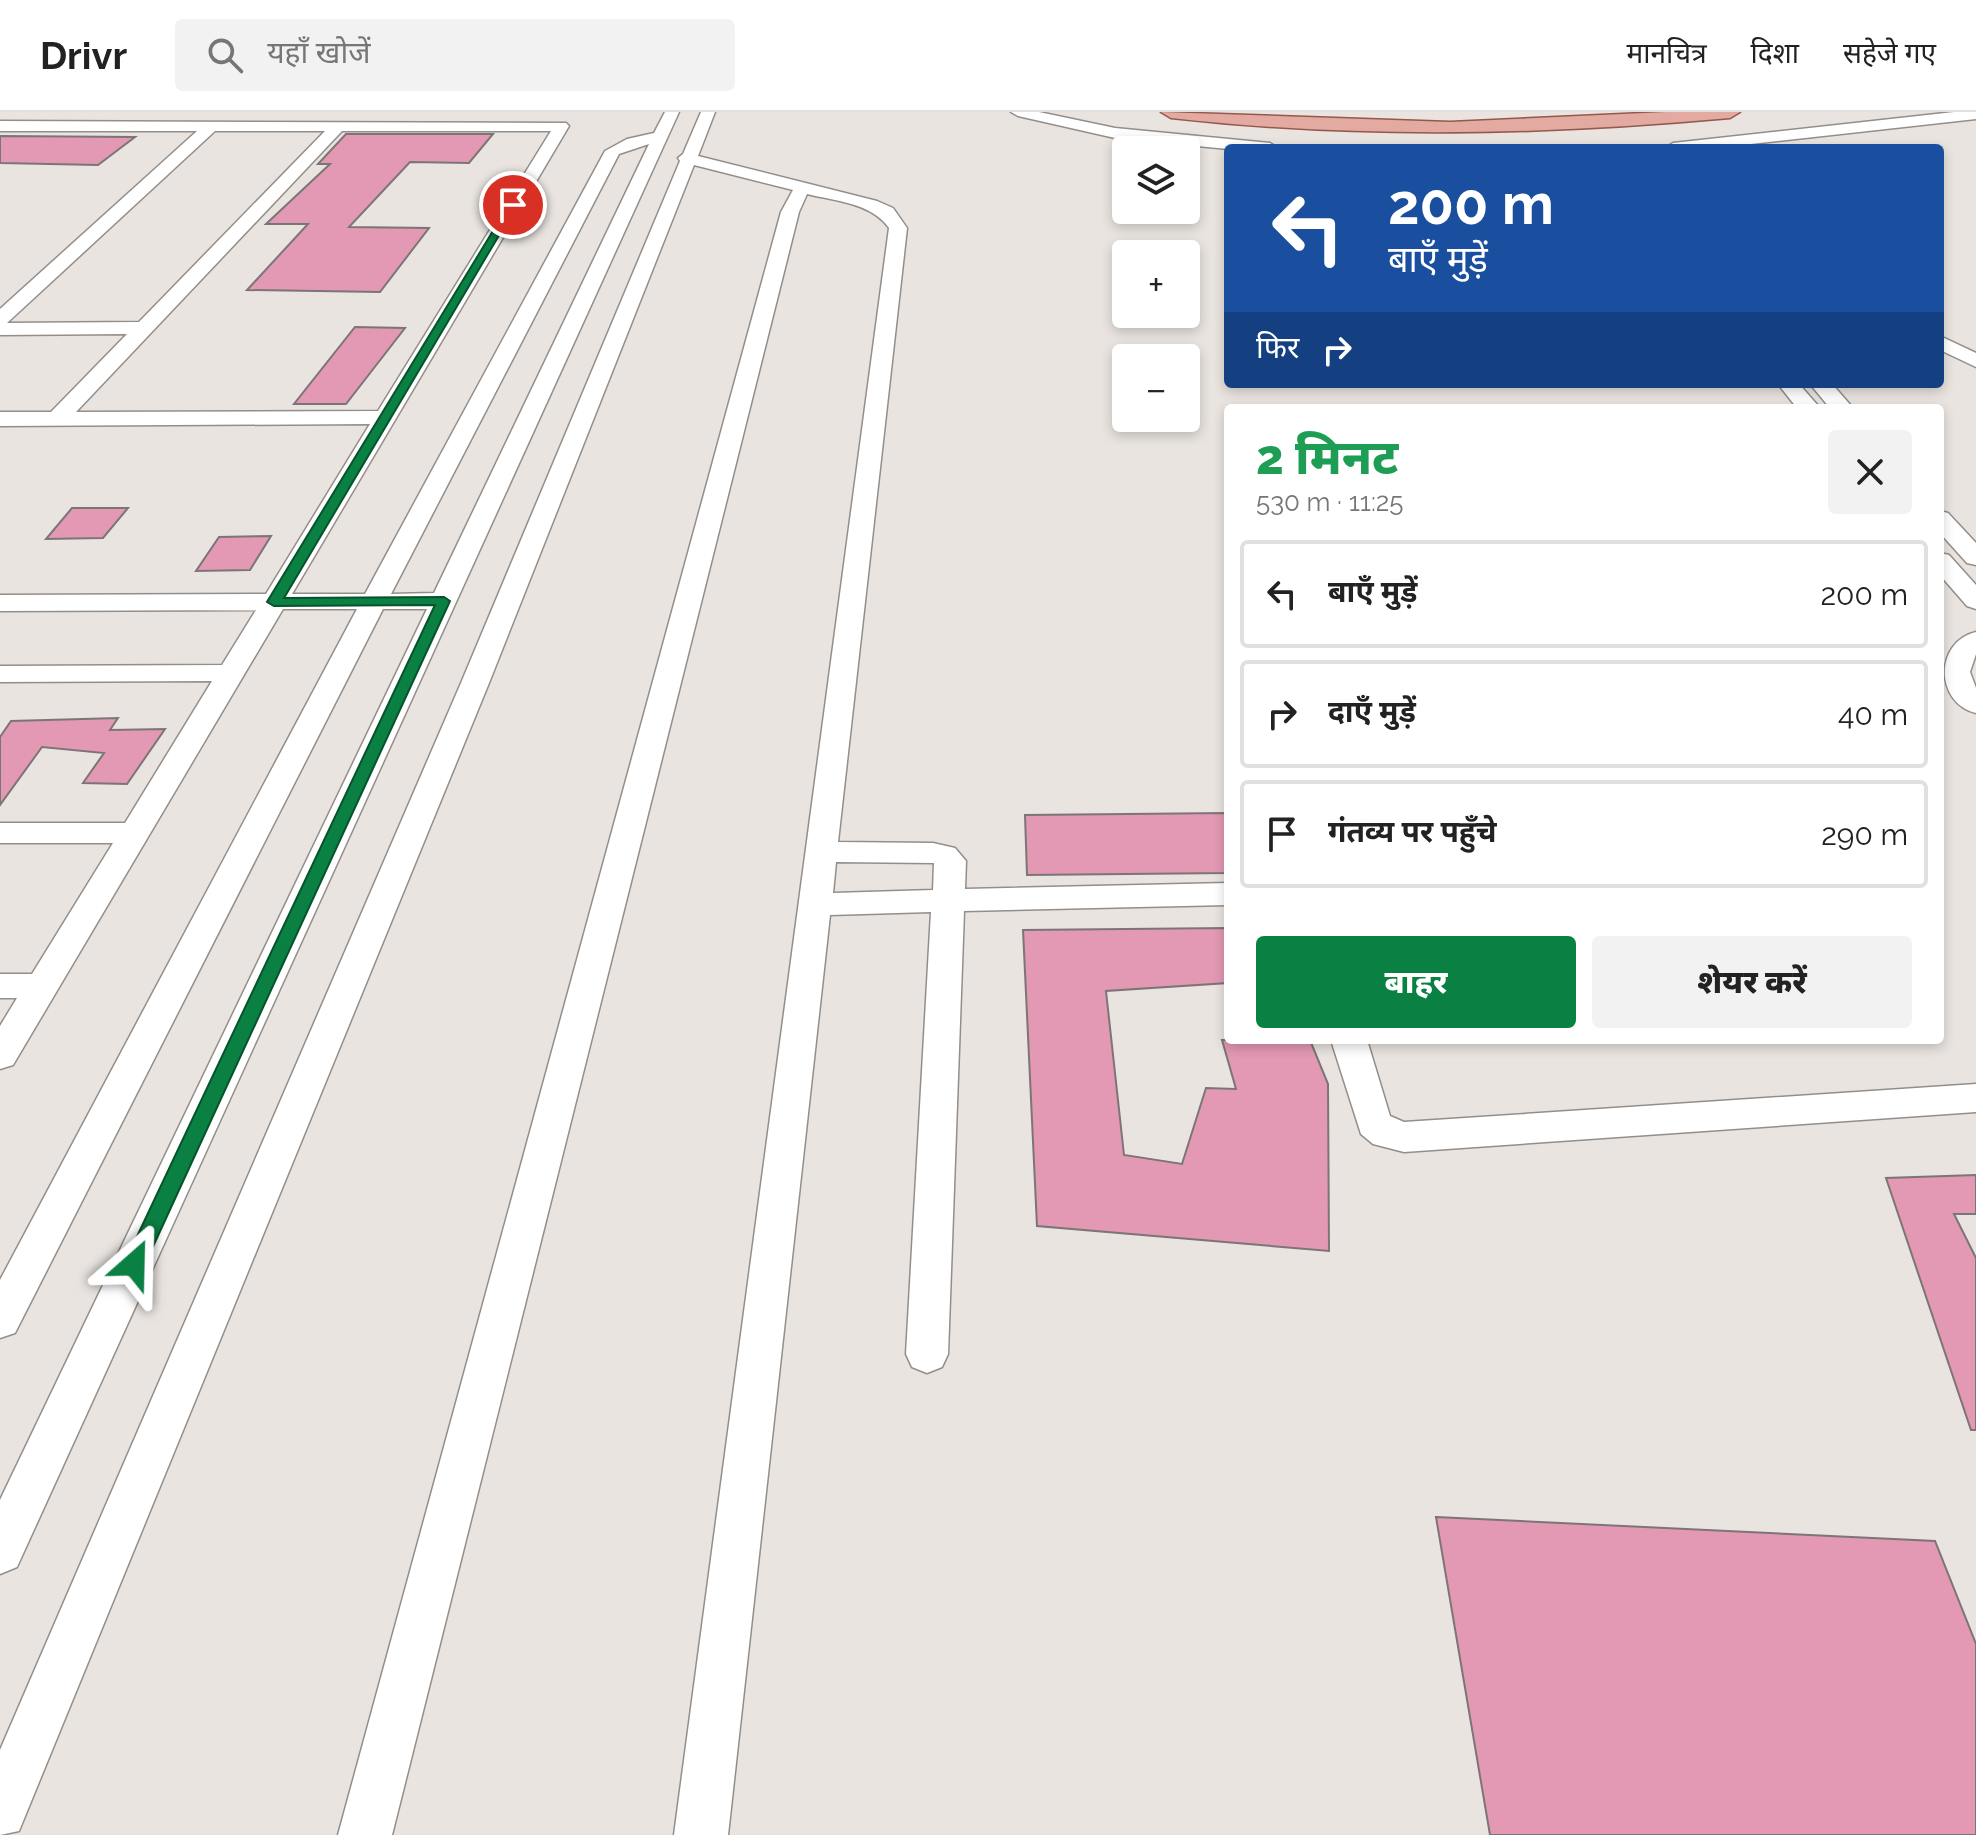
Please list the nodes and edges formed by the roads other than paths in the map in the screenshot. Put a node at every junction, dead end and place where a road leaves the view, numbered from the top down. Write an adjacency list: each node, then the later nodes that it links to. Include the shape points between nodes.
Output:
1 (708, 112): 12 (street)
2 (1018, 112): 10 (street, via 1115,133)
3 (1171, 112): 4 (main road, via 1311,125 1462,129)
4 (1730, 112)
5 (1976, 114): 11 (street)
6 (666, 124): 29 (street, via 624,135 613,151); 30 (street)
7 (212, 125): 8 (street); 9 (street); 14 (street)
8 (339, 125): 15 (street); 23 (street, via 561,126)
9 (0, 126)
10 (1229, 144)
11 (1709, 144)
12 (686, 158): 13 (street); 52 (street, via 475,683)
13 (804, 187): 40 (street, via 871,205 887,212 898,228); 53 (street, via 793,201 786,227)
14 (0, 319)
15 (145, 328): 16 (street); 24 (street)
16 (0, 329)
17 (1944, 344): 18 (street)
18 (1976, 361)
19 (1792, 388): 21 (street)
20 (1824, 388): 22 (street)
21 (1806, 404)
22 (1838, 404)
23 (385, 417): 24 (street); 32 (street)
24 (58, 418): 25 (street)
25 (0, 419)
26 (1944, 522): 27 (street)
27 (1976, 558)
28 (1944, 565): 31 (street)
29 (374, 601): 30 (street); 32 (street); 49 (street)
30 (444, 601): 51 (street)
31 (1976, 601)
32 (274, 602): 33 (street); 35 (street)
33 (0, 603)
34 (1976, 640): 37 (street, via 1959,654 1955,673)
35 (231, 673): 36 (street); 39 (street)
36 (0, 674)
37 (1976, 705)
38 (0, 833): 39 (street)
39 (135, 833): 45 (street)
40 (823, 852): 42 (street, via 944,855 950,861); 43 (street)
41 (1224, 894): 42 (street)
42 (946, 903): 43 (street); 50 (street)
43 (816, 904): 54 (street)
44 (0, 986): 45 (street)
45 (42, 986): 47 (street)
46 (1350, 1044): 48 (street, via 1374,1124 1386,1134 1404,1137)
47 (0, 1056)
48 (1976, 1098)
49 (0, 1320)
50 (927, 1354)
51 (0, 1551)
52 (0, 1812)
53 (365, 1835)
54 (701, 1835)

